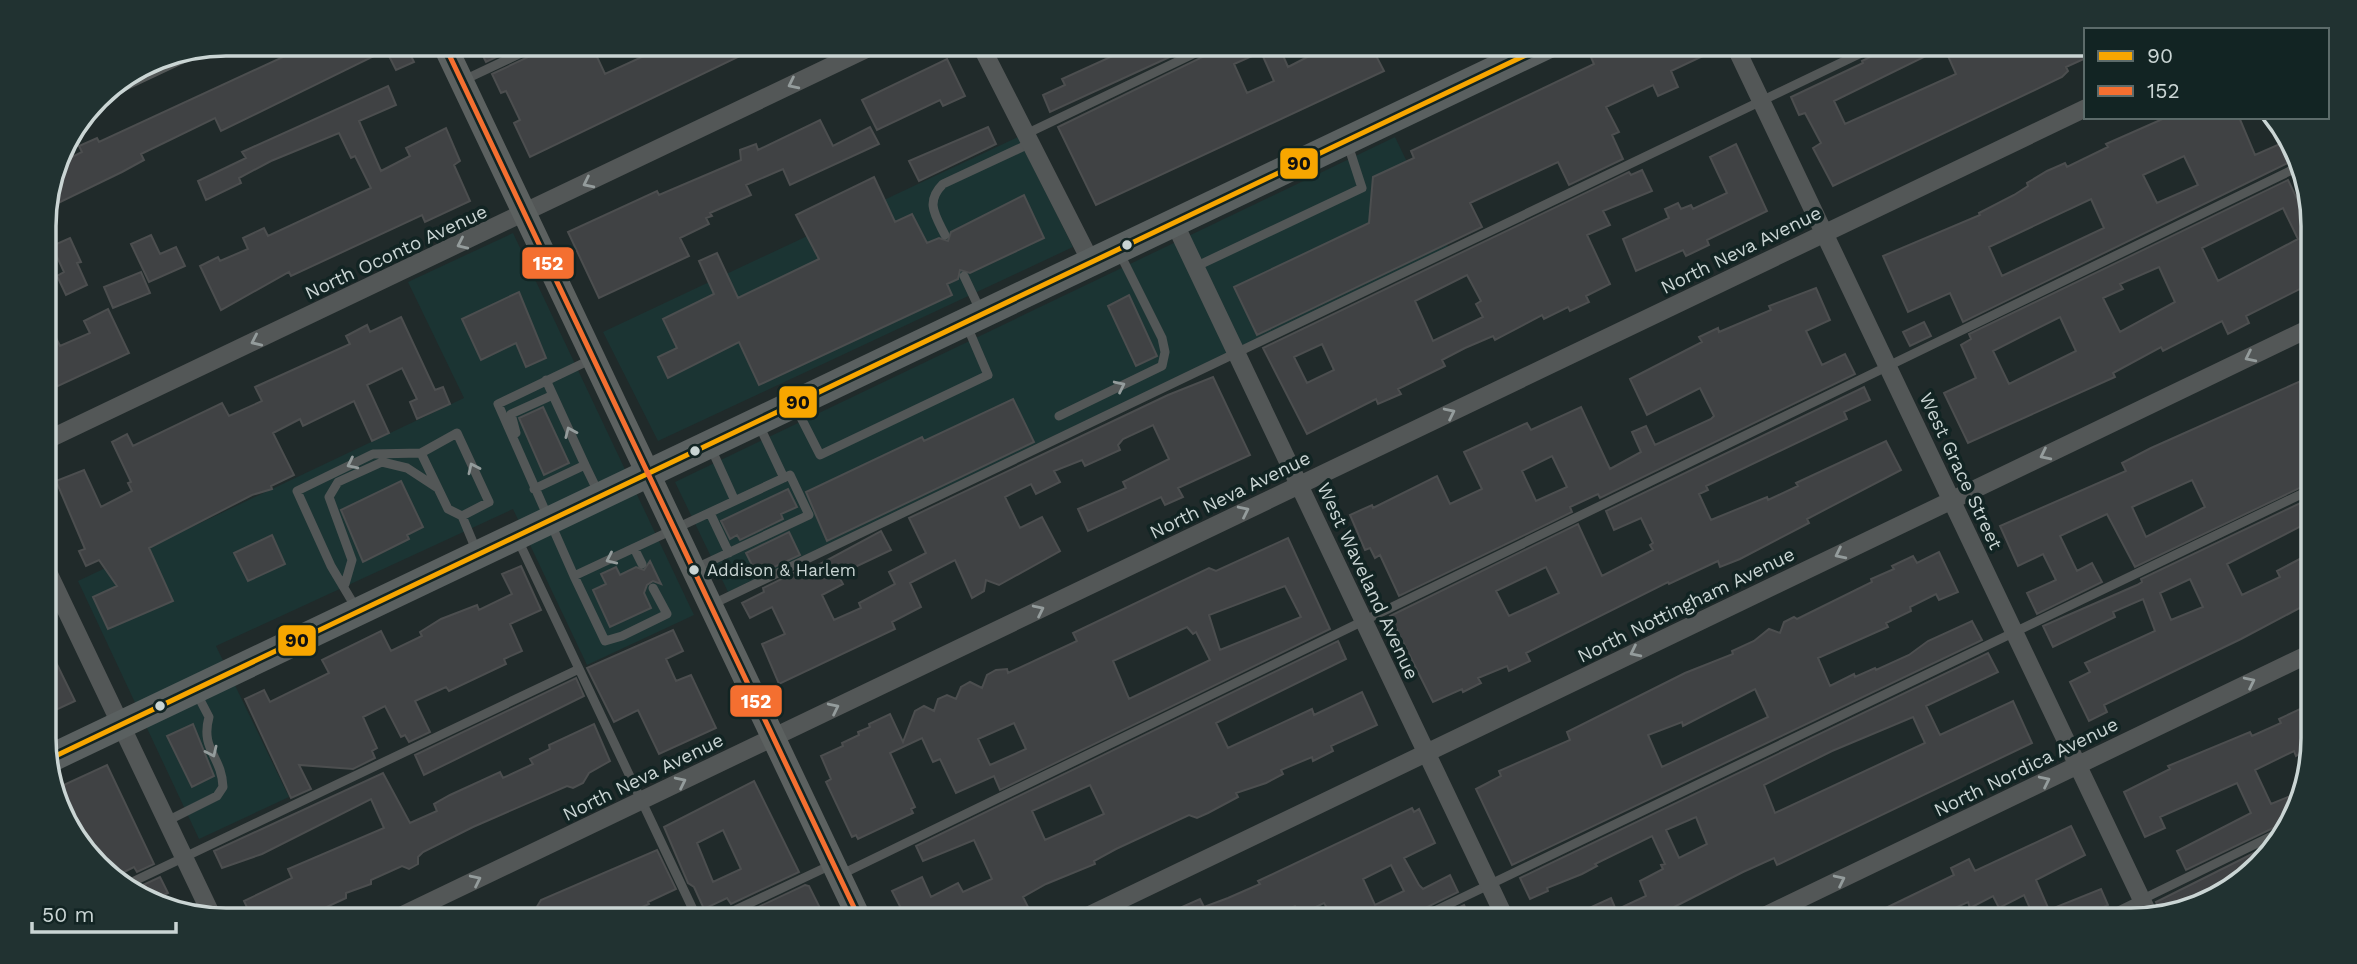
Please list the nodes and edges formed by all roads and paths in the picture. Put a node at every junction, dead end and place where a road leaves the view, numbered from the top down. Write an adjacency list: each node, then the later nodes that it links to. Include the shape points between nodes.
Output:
1 (450, 56): 9 (street)
2 (515, 56): 9 (lane)
3 (852, 56): 15 (street, North Oconto Avenue, one-way to 15)
4 (987, 56): 12 (street)
5 (1190, 56): 12 (lane)
6 (1524, 56): 13 (main road)
7 (1740, 56): 10 (street, West Grace Street)
8 (1855, 56): 10 (lane)
9 (462, 81): 15 (street)
10 (1761, 101): 17 (street, West Grace Street); 25 (lane)
11 (2084, 109): 17 (street, North Neva Avenue)
12 (1028, 138): 18 (lane, via 943,184 933,194 932,208); 20 (street)
13 (1347, 140): 16 (main road); 21 (lane, via 1362,188)
14 (2292, 171): 27 (lane)
15 (524, 215): 26 (street); 33 (street, North Oconto Avenue, one-way to 33)
16 (1174, 222): 19 (main road); 21 (street, West Waveland Avenue)
17 (1825, 233): 27 (street, West Grace Street); 39 (street, North Neva Avenue, one-way to 17)
18 (944, 235)
19 (1118, 249): 20 (main road); 31 (lane, one-way to 19, via 1162,366 1162,338)
20 (1091, 262): 23 (main road)
21 (1195, 267): 25 (street, West Waveland Avenue)
22 (964, 276): 23 (lane)
23 (973, 318): 30 (main road); 30 (lane, via 988,375 820,455)
24 (2301, 332): 44 (street, North Nottingham Avenue, one-way to 44)
25 (1236, 353): 39 (street, West Waveland Avenue); 59 (lane)
26 (592, 359): 28 (lane); 37 (street)
27 (1888, 367): 44 (street, West Grace Street); 62 (lane)
28 (546, 380): 29 (lane); 41 (lane, via 498,404)
29 (553, 395): 36 (lane, one-way to 29); 41 (lane, via 510,414 536,478)
30 (793, 403): 32 (main road)
31 (1059, 416)
32 (757, 421): 34 (main road); 38 (lane)
33 (56, 436)
34 (708, 444): 37 (main road); 45 (lane)
35 (421, 453): 40 (lane); 47 (lane, one-way to 35, via 489,502 457,433); 57 (lane, one-way to 57, via 373,454 297,491 331,566)
36 (585, 465): 41 (lane); 43 (lane)
37 (646, 473): 43 (main road); 49 (street)
38 (784, 478): 45 (lane); 52 (lane, via 790,475 809,515)
39 (1299, 485): 62 (street, West Waveland Avenue); 68 (street, North Neva Avenue, one-way to 39)
40 (438, 488): 47 (lane, via 448,509); 57 (lane, via 407,468 382,462 338,482 329,497 352,560)
41 (534, 489): 48 (lane)
42 (2301, 494): 63 (lane)
43 (599, 496): 48 (main road)
44 (1952, 500): 63 (street, West Grace Street); 69 (street, North Nottingham Avenue, one-way to 69)
45 (735, 501): 46 (lane)
46 (710, 513): 49 (lane); 52 (lane)
47 (462, 516): 53 (lane)
48 (547, 520): 50 (main road); 56 (lane)
49 (673, 530): 51 (lane); 55 (street)
50 (516, 536): 53 (main road); 65 (lane)
51 (634, 548): 54 (lane); 56 (lane, one-way to 56)
52 (729, 552): 55 (lane)
53 (478, 554): 61 (main road)
54 (642, 564)
55 (692, 570): 59 (street)
56 (574, 576): 58 (lane, via 605,641 667,614)
57 (345, 584): 61 (lane)
58 (653, 588)
59 (709, 606): 68 (street)
60 (56, 609): 67 (street)
61 (358, 611): 66 (main road)
62 (1363, 621): 69 (street, West Waveland Avenue); 76 (lane)
63 (2014, 633): 71 (street, West Grace Street); 78 (lane)
64 (2301, 658): 71 (street, North Nordica Avenue, one-way to 64)
65 (579, 669): 72 (lane); 75 (lane)
66 (195, 689): 67 (main road); 73 (lane, one-way to 73, via 209,717 204,735 223,775 223,787 217,796)
67 (121, 724): 70 (main road); 73 (street)
68 (773, 738): 72 (street, North Neva Avenue, one-way to 68); 76 (street)
69 (1426, 753): 78 (street, West Waveland Avenue); 85 (street, North Nottingham Avenue)
70 (57, 755)
71 (2077, 765): 79 (street, West Grace Street); 88 (street, North Nordica Avenue, one-way to 71)
72 (641, 801): 81 (street, North Neva Avenue, one-way to 72); 82 (lane)
73 (167, 821): 75 (street)
74 (2268, 838): 79 (lane)
75 (184, 858): 77 (lane); 80 (street)
76 (836, 870): 83 (lane); 84 (street)
77 (135, 881)
78 (1489, 885): 86 (lane); 87 (street, West Waveland Avenue)
79 (2141, 900): 89 (lane); 90 (street, West Grace Street)
80 (208, 907)
81 (417, 908)
82 (692, 908)
83 (743, 908)
84 (854, 908)
85 (1104, 908)
86 (1441, 908)
87 (1500, 908)
88 (1781, 908)
89 (2125, 908)
90 (2145, 908)

